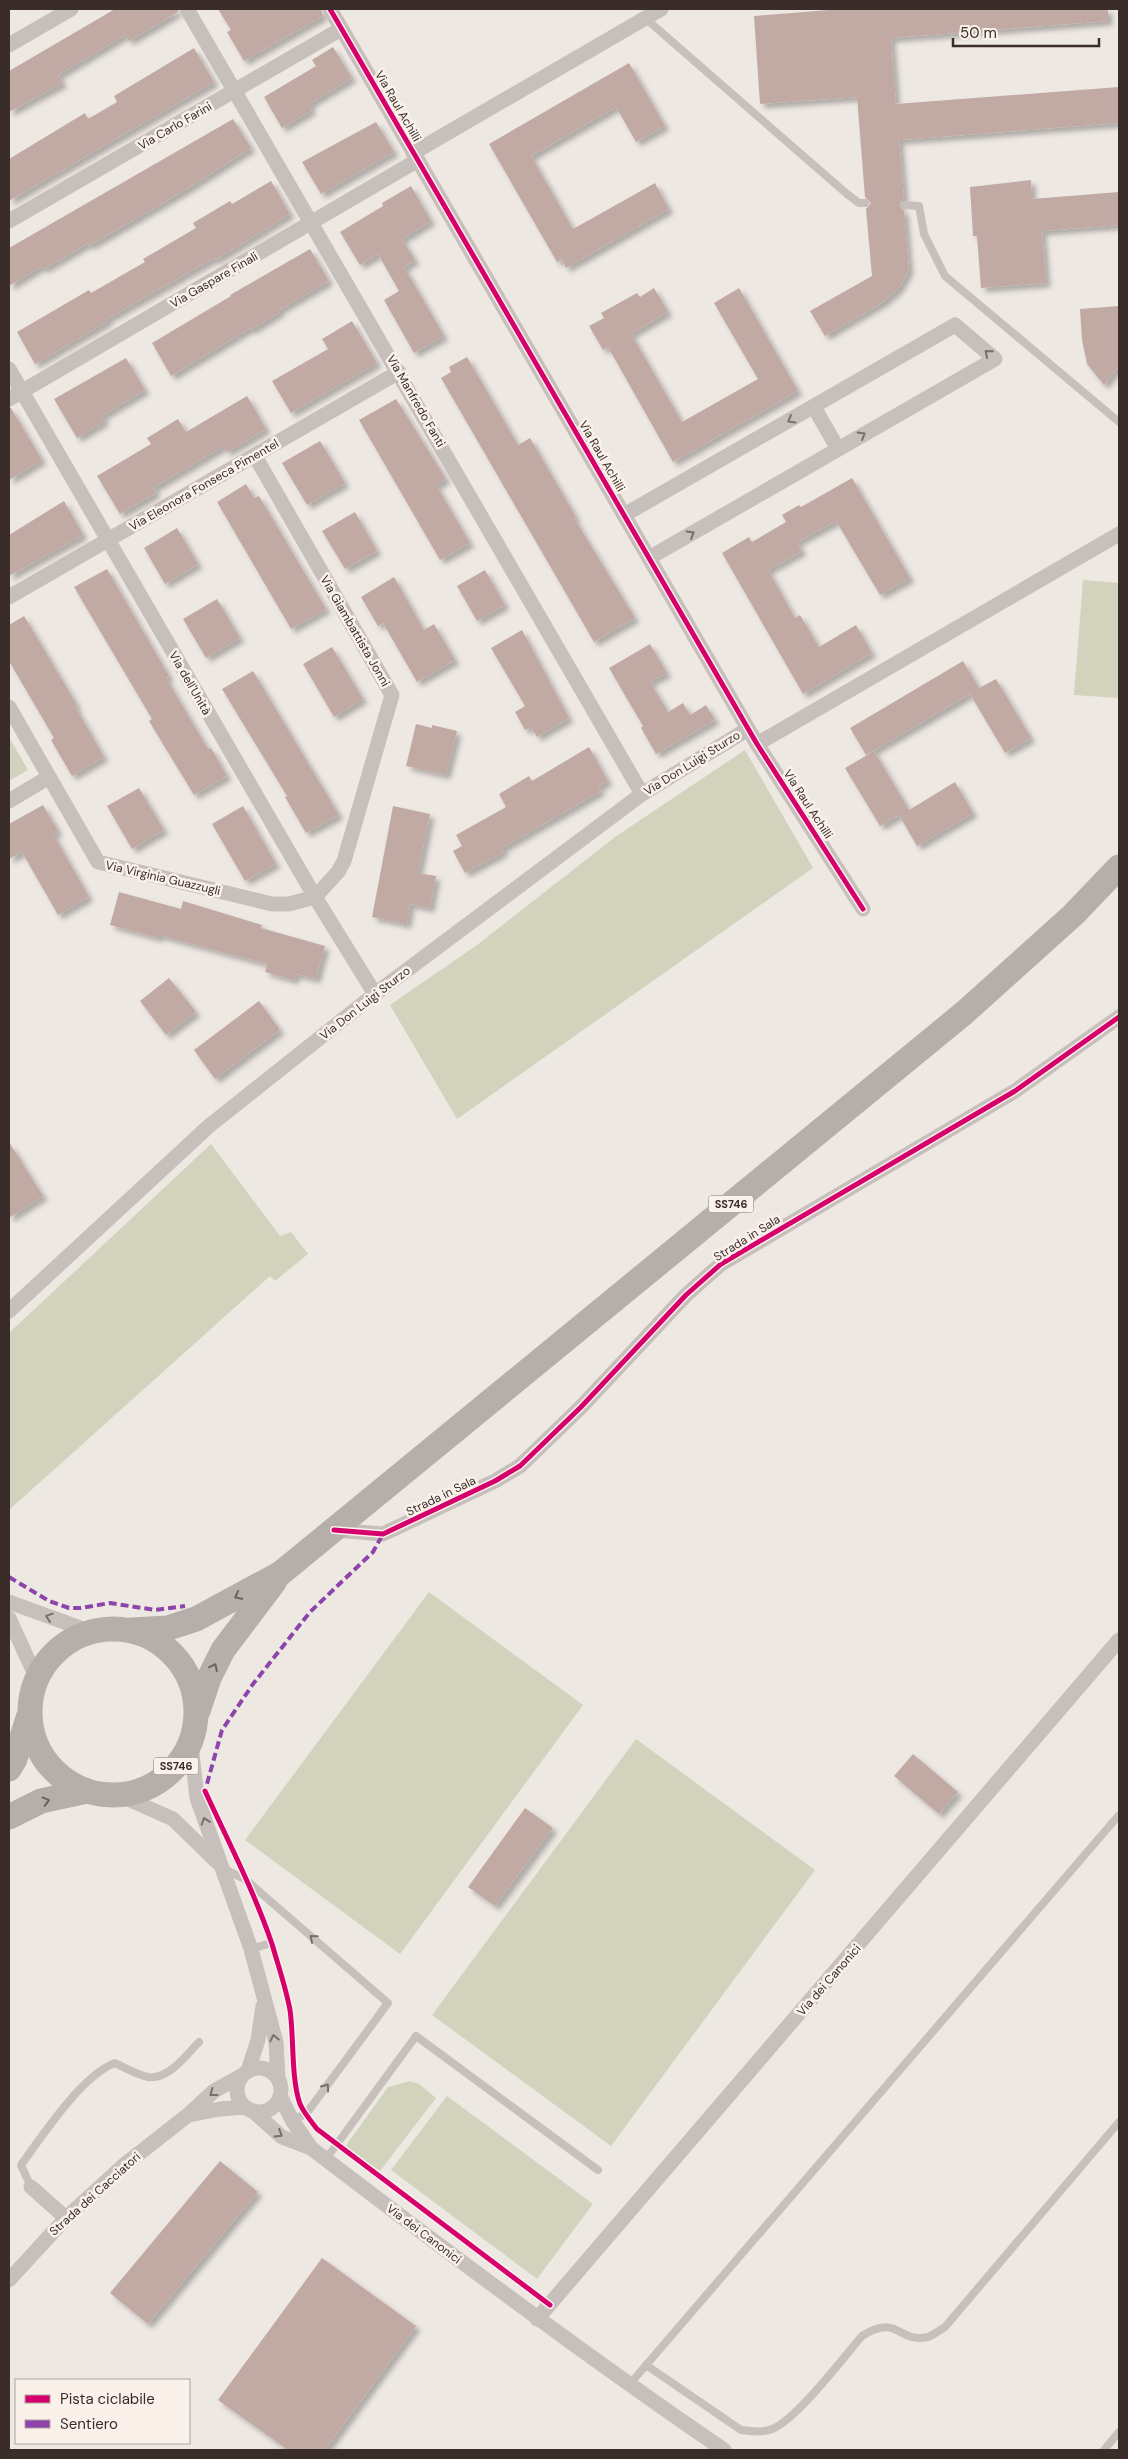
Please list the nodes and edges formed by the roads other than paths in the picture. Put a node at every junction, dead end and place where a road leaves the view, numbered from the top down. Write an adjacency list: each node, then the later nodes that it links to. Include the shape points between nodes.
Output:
1 (71, 9): 7 (street)
2 (187, 9): 8 (street, Via Manfredo Fanti)
3 (330, 9): 6 (street, Via Raul Achilli)
4 (661, 9): 5 (street, Via Raul Achilli)
5 (645, 18): 9 (street, Via Raul Achilli); 10 (lane, via 847,194 859,203)
6 (342, 29): 8 (street, Via Carlo Farini); 9 (street, Via Raul Achilli)
7 (9, 45)
8 (236, 91): 12 (street, Via Carlo Farini); 13 (street, Via Manfredo Fanti)
9 (416, 157): 13 (street, Via Gaspare Finali); 21 (street, Via Raul Achilli)
10 (865, 203)
11 (904, 206): 18 (lane, via 919,206 924,234 945,276)
12 (9, 221)
13 (312, 223): 15 (street, Via Manfredo Fanti); 16 (street, Via Gaspare Finali)
14 (9, 369): 16 (street, Via dell'Unità)
15 (399, 372): 20 (street, Via Eleonora Fonseca Pimentel); 30 (street, Via Manfredo Fanti)
16 (15, 395): 23 (street, Via dell'Unità)
17 (814, 407): 19 (street); 19 (street, one-way to 17, via 995,359 955,325); 21 (street, one-way to 21)
18 (1119, 422)
19 (838, 449): 24 (street, one-way to 19)
20 (255, 456): 23 (street, Via Eleonora Fonseca Pimentel); 33 (street, Via Giambattista Jonni, via 392,695 344,861)
21 (624, 515): 24 (street, Via Raul Achilli)
22 (1119, 534): 28 (street)
23 (107, 542): 25 (street, Via Eleonora Fonseca Pimentel); 33 (street, Via dell'Unità)
24 (649, 558): 27 (street, Via Raul Achilli)
25 (9, 597)
26 (9, 707): 29 (street, Via Virginia Guazzugli)
27 (748, 729): 28 (street, Via Raul Achilli); 30 (street, Via Don Luigi Sturzo)
28 (757, 744): 34 (street, Via Raul Achilli)
29 (49, 777): 31 (street); 33 (street, Via Virginia Guazzugli, via 98,862 272,904 289,904)
30 (642, 794): 35 (street, Via Don Luigi Sturzo)
31 (9, 801)
32 (1119, 867): 38 (main road, SS746, via 1073,915 964,1013)
33 (315, 897): 35 (street, Via dell'Unità)
34 (863, 909)
35 (375, 994): 37 (street, Via Don Luigi Sturzo, via 209,1126)
36 (1119, 1017): 38 (street, Strada in Sala, via 1015,1091 721,1264 686,1295 581,1407 520,1466 384,1534)
37 (9, 1311)
38 (334, 1530): 39 (main road, SS746)
39 (281, 1574): 42 (main road, SS746, one-way to 42, via 196,1619 168,1628); 46 (main road, SS746, one-way to 39, via 223,1650)
40 (9, 1602): 43 (street, one-way to 40)
41 (9, 1618): 45 (street)
42 (132, 1630): 43 (main road, SS746); 46 (main road, SS746, via 158,1641 179,1660 193,1685)
43 (89, 1631): 45 (main road, SS746, via 67,1641 49,1657)
44 (1119, 1640): 72 (street, Via dei Canonici)
45 (36, 1677): 47 (main road, SS746, via 30,1696)
46 (197, 1713): 48 (main road, SS746)
47 (29, 1716): 49 (main road, SS746, via 16,1759); 50 (main road, SS746, via 34,1740 46,1762 64,1780)
48 (191, 1744): 51 (main road, SS746, via 179,1764 162,1780 141,1791); 54 (street, Via dei Canonici, one-way to 48, via 197,1798)
49 (9, 1769)
50 (87, 1791): 51 (main road, SS746); 53 (main road, SS746, one-way to 50, via 41,1801)
51 (119, 1795): 54 (street, Via dei Canonici, via 173,1819)
52 (1119, 1815): 73 (lane)
53 (9, 1817)
54 (221, 1866): 56 (street, Via dei Canonici); 64 (lane, one-way to 54, via 306,2114 388,2003 246,1880)
55 (271, 1943): 56 (lane)
56 (251, 1949): 57 (street, Via dei Canonici)
57 (264, 1997): 59 (street, Via dei Canonici, via 258,2040); 60 (street, Via dei Canonici, one-way to 57, via 276,2042)
58 (199, 2042): 69 (lane, via 169,2072 157,2077 148,2077 115,2063 105,2067 62,2109 22,2165)
59 (245, 2073): 60 (street, via 256,2068 265,2069); 62 (street, Via dei Canonici, via 237,2092); 63 (street, Strada dei Cacciatori, one-way to 63, via 214,2091)
60 (278, 2079): 61 (street, Via dei Canonici)
61 (280, 2096): 62 (street, via 270,2109); 64 (street, Via dei Canonici)
62 (249, 2109): 63 (street, Strada dei Cacciatori, via 220,2109); 66 (street, Via dei Canonici, one-way to 66, via 282,2137)
63 (188, 2116): 70 (street, Strada dei Cacciatori, via 123,2166)
64 (292, 2120): 66 (street, Via dei Canonici)
65 (1119, 2122): 73 (lane, via 945,2327 928,2337 912,2337 890,2326 876,2327 862,2336 788,2420 772,2429 742,2430)
66 (311, 2148): 67 (street, Via dei Canonici)
67 (326, 2159): 68 (lane, via 416,2036); 72 (street, Via dei Canonici)
68 (598, 2170)
69 (31, 2187): 70 (street)
70 (66, 2218): 71 (street, Strada dei Cacciatori)
71 (9, 2280)
72 (538, 2319): 74 (street, Via dei Canonici)
73 (646, 2365): 74 (lane)
74 (629, 2385): 76 (street, Via dei Canonici)
75 (1119, 2432): 77 (lane)
76 (724, 2450)
77 (1104, 2450)

